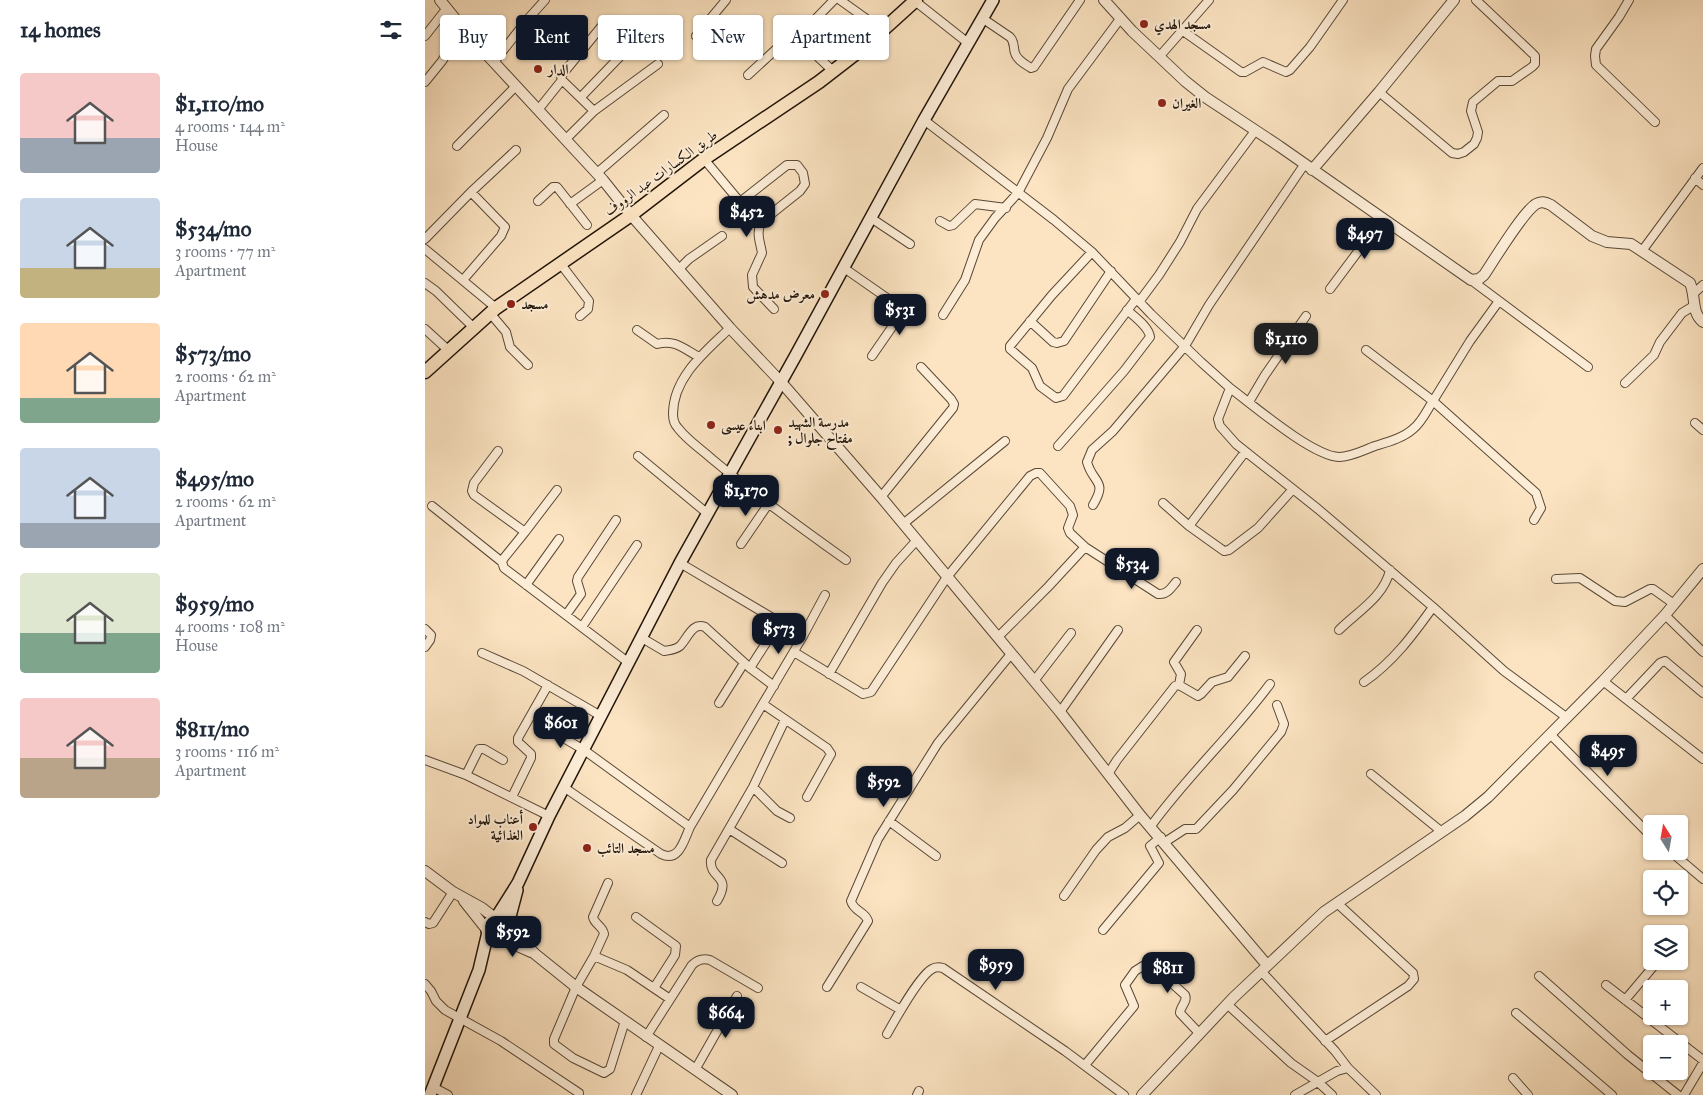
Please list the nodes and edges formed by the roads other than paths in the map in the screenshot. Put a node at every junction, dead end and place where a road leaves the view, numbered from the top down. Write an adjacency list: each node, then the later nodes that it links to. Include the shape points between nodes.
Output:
1 (545, 0): 32 (street)
2 (725, 0): 16 (street)
3 (834, 0): 17 (street)
4 (840, 0): 18 (street)
5 (915, 0): 21 (main road, طريق الكسارات عبد الرووف); 25 (street)
6 (993, 0): 19 (main road)
7 (1080, 0): 19 (street, via 1031,68 1015,55 1014,40)
8 (1104, 0): 20 (street)
9 (1209, 0): 23 (street)
10 (1343, 0): 23 (street, via 1310,47 1286,72 1263,62 1241,72)
11 (1455, 0): 39 (street)
12 (1476, 0): 39 (street, via 1533,53 1535,64 1512,81 1495,83 1473,102 1471,111 1478,134 1471,147 1461,153 1452,152)
13 (1629, 0): 45 (street, via 1596,49 1595,61)
14 (442, 2): 15 (street); 24 (street)
15 (452, 15)
16 (713, 15)
17 (819, 15)
18 (861, 15)
19 (982, 18): 25 (main road)
20 (1120, 19): 27 (street); 57 (street, via 1068,89)
21 (889, 24)
22 (598, 31): 36 (street, via 565,70)
23 (1183, 31): 27 (street)
24 (425, 36)
25 (967, 43): 44 (main road)
26 (773, 52): 35 (street)
27 (1159, 57): 46 (street, via 1205,97)
28 (443, 60): 37 (street)
29 (617, 60): 40 (street)
30 (821, 60): 34 (street)
31 (847, 60): 34 (main road, طريق الكسارات عبد الرووف)
32 (494, 62): 38 (street)
33 (658, 64): 42 (street)
34 (833, 70): 50 (main road, طريق الكسارات عبد الرووف)
35 (748, 74)
36 (562, 80): 40 (street); 41 (street)
37 (425, 82)
38 (516, 86): 41 (street); 48 (street)
39 (1379, 92): 51 (street)
40 (581, 97): 42 (street)
41 (539, 110): 47 (street)
42 (594, 111): 47 (street)
43 (665, 115): 53 (street)
44 (924, 120): 57 (street); 63 (main road)
45 (1655, 122)
46 (1255, 131): 51 (street); 84 (street, via 1197,210 1159,275)
47 (566, 139): 53 (street)
48 (457, 146)
49 (516, 150): 56 (street)
50 (704, 159): 59 (street); 62 (main road, طريق الكسارات عبد الرووف)
51 (1308, 167): 64 (street); 99 (street, via 1209,305)
52 (1703, 168): 54 (street)
53 (600, 176): 60 (street); 62 (street)
54 (1695, 178): 55 (street); 72 (street)
55 (1703, 185)
56 (471, 192): 69 (street); 78 (street, via 505,227)
57 (1018, 193): 61 (street); 73 (street)
58 (538, 201): 60 (street, via 555,187)
59 (740, 202): 66 (street); 66 (street, via 787,165 797,166 803,173 805,184)
60 (570, 204): 67 (street)
61 (1006, 208): 65 (street, via 975,204 953,225); 90 (street, via 979,240 965,280)
62 (631, 215): 74 (main road, طريق الكسارات عبد الرووف); 76 (street)
63 (871, 218): 70 (street); 75 (main road)
64 (1383, 218): 79 (street); 82 (street)
65 (941, 221)
66 (761, 222): 87 (street, via 758,239 762,253 752,275 753,287)
67 (587, 225)
68 (721, 236): 76 (street)
69 (425, 239)
70 (911, 244)
71 (425, 249): 78 (street)
72 (1642, 251): 79 (street, via 1631,244 1607,242 1592,236 1543,202 1526,214 1484,274); 83 (street, via 1690,283)
73 (1092, 252): 77 (street); 93 (street)
74 (560, 263): 88 (main road, طريق الكسارات عبد الرووف); 91 (street, via 589,300 588,309)
75 (844, 268): 102 (street, via 900,309 899,317); 108 (main road)
76 (679, 269): 96 (street)
77 (1111, 271): 84 (street); 93 (street, via 1064,341 1053,342)
78 (463, 280): 88 (street)
79 (1471, 280): 85 (street)
80 (425, 283): 95 (street)
81 (1703, 285): 83 (street)
82 (1330, 289)
83 (1693, 294): 86 (street)
84 (1138, 300): 89 (street); 99 (street)
85 (1499, 301): 106 (street); 111 (street)
86 (1695, 305): 94 (street, via 1696,314); 109 (street, via 1682,314 1654,355)
87 (774, 309)
88 (493, 310): 95 (main road, طريق الكسارات عبد الرووف); 104 (street, via 506,332 510,347)
89 (1127, 310): 93 (street, via 1066,393 1058,398 1040,386 1032,368 1010,349 1011,343); 116 (street, via 1150,337)
90 (943, 315)
91 (580, 316)
92 (1306, 316): 112 (street)
93 (1030, 321)
94 (1703, 322)
95 (473, 327): 100 (main road, طريق الكسارات عبد الرووف)
96 (730, 328): 103 (street); 108 (street)
97 (425, 329): 100 (street)
98 (637, 330): 103 (street, via 657,344 673,342)
99 (1185, 346): 110 (street); 126 (street, via 1113,430 1091,450 1087,462 1101,489)
100 (448, 350): 107 (main road, طريق الكسارات عبد الرووف)
101 (1366, 350): 111 (street)
102 (872, 356)
103 (699, 357): 120 (street, via 679,389 673,417 677,428)
104 (528, 366)
105 (921, 367): 123 (street, via 951,399 953,408)
106 (1588, 367)
107 (425, 372)
108 (781, 382): 120 (main road); 123 (street)
109 (1625, 383)
110 (1231, 388): 112 (street); 118 (street, via 1218,419 1227,435)
111 (1433, 401): 112 (street, via 1411,431 1340,457 1322,452 1301,440); 130 (street, via 1535,493 1541,508)
112 (1249, 402)
113 (1695, 424): 114 (street)
114 (1703, 430)
115 (1005, 441): 131 (street)
116 (1058, 446)
117 (498, 451): 133 (street, via 474,483 472,491)
118 (1245, 452): 121 (street); 132 (street)
119 (639, 456): 128 (street)
120 (731, 474): 124 (street); 128 (main road)
121 (1293, 489): 132 (street, via 1258,528 1229,550 1218,548); 143 (street)
122 (557, 490): 133 (street)
123 (881, 497): 131 (street)
124 (769, 503): 137 (street); 139 (street)
125 (1163, 503): 132 (street)
126 (1093, 505)
127 (432, 506): 140 (street)
128 (708, 514): 141 (main road)
129 (616, 520): 152 (street, via 578,577 581,594)
130 (1533, 520)
131 (903, 524): 135 (street)
132 (1189, 526)
133 (525, 532): 140 (street)
134 (559, 539): 147 (street)
135 (917, 540): 144 (street); 171 (street, via 882,583)
136 (637, 544): 154 (street)
137 (741, 544)
138 (1085, 547): 144 (street, via 1068,528 1073,515 1070,506 1037,473 1030,476); 146 (street, via 1158,594 1164,594); 162 (street)
139 (846, 560)
140 (502, 562): 147 (street, via 504,568)
141 (680, 563): 153 (street); 161 (main road)
142 (1703, 569): 149 (street)
143 (1390, 570): 150 (street); 158 (street, via 1375,597)
144 (947, 577): 162 (street); 171 (street, via 871,692 863,694)
145 (1556, 579): 149 (street, via 1580,578 1620,602 1653,589)
146 (1176, 582)
147 (526, 585): 152 (street)
148 (825, 595): 160 (street)
149 (1674, 604): 151 (street)
150 (1433, 607): 174 (street, via 1409,641); 186 (street, via 1504,671)
151 (1665, 614): 166 (street); 173 (street)
152 (566, 615): 154 (street)
153 (779, 621): 160 (street); 170 (street)
154 (582, 627): 169 (street)
155 (425, 629): 163 (street, via 431,635)
156 (1118, 630): 184 (street)
157 (1197, 630): 177 (street, via 1175,660 1181,674)
158 (1339, 630)
159 (1071, 633): 172 (street)
160 (803, 636): 165 (street)
161 (643, 638): 169 (main road); 170 (street, via 664,651 674,649 695,627 701,626)
162 (998, 638): 167 (street)
163 (425, 647)
164 (482, 652): 176 (street)
165 (794, 652): 171 (street); 178 (street)
166 (1703, 652)
167 (1011, 654): 172 (street); 204 (street, via 937,743)
168 (1245, 656): 177 (street, via 1228,677 1212,682 1198,696)
169 (629, 664): 185 (main road)
170 (747, 666): 178 (street); 181 (street)
171 (829, 674)
172 (1034, 681): 184 (street)
173 (1603, 681): 180 (street); 186 (street)
174 (1364, 682)
175 (1270, 684): 205 (street)
176 (548, 685): 185 (street); 199 (street, via 518,738 531,758)
177 (1179, 685): 194 (street, via 1170,690)
178 (773, 686): 182 (street)
179 (1703, 693): 180 (street, via 1665,662 1660,663)
180 (1626, 699): 191 (street)
181 (719, 703)
182 (763, 704): 187 (street); 206 (street)
183 (1277, 705): 210 (street, via 1284,724 1281,732 1233,790 1199,826)
184 (1060, 712): 194 (street)
185 (601, 716): 190 (main road)
186 (1566, 717): 189 (street)
187 (785, 720): 197 (street); 200 (street, via 831,754)
188 (550, 730): 190 (street)
189 (1551, 734): 207 (street); 209 (street, via 1488,797)
190 (584, 750): 198 (main road); 206 (street)
191 (1702, 757)
192 (425, 760): 196 (street)
193 (503, 760): 196 (street, via 479,748)
194 (1108, 774): 201 (street)
195 (1371, 774): 209 (street)
196 (466, 775): 199 (street)
197 (753, 787): 203 (street, via 777,811); 208 (street)
198 (565, 788): 202 (main road); 206 (street, via 666,857 677,853)
199 (512, 797): 202 (street)
200 (807, 797)
201 (1140, 814): 205 (street); 219 (street, via 1125,828 1108,837)
202 (549, 816): 216 (main road)
203 (790, 818)
204 (889, 821): 211 (street); 238 (street, via 851,901 868,921)
205 (1151, 826): 210 (street)
206 (690, 827)
207 (1643, 828)
208 (729, 830): 213 (street); 220 (street, via 711,860 711,866 723,886)
209 (1442, 832): 221 (street)
210 (1163, 840): 226 (street, via 1150,846 1159,863); 231 (street)
211 (936, 856)
212 (1681, 860): 215 (street)
213 (782, 863)
214 (425, 871): 218 (street)
215 (1703, 879)
216 (518, 883): 223 (main road); 225 (main road)
217 (608, 883): 230 (street, via 593,916 604,934)
218 (458, 895): 223 (street); 224 (street, via 433,923); 227 (street)
219 (1064, 896)
220 (717, 901)
221 (1337, 903): 231 (street); 253 (street, via 1413,973 1414,979)
222 (636, 917): 240 (street, via 676,946 675,955)
223 (495, 918): 225 (main road, via 503,919); 227 (main road, via 489,923)
224 (425, 922)
225 (509, 926): 228 (main road, via 508,934); 229 (street)
226 (1103, 930)
227 (488, 931): 228 (main road, via 493,938); 232 (main road)
228 (501, 939): 229 (street); 232 (main road)
229 (535, 954): 237 (street)
230 (594, 956): 237 (street); 240 (street, via 621,967)
231 (1264, 968): 245 (street); 253 (street)
232 (479, 970): 248 (main road)
233 (1650, 970): 244 (street)
234 (1539, 976): 273 (street, via 1627,1055)
235 (425, 984): 248 (street, via 440,1005)
236 (1606, 985): 244 (street)
237 (576, 987): 249 (street); 249 (street, via 554,1039 557,1048 605,1073 610,1069)
238 (827, 987)
239 (861, 987): 246 (street)
240 (654, 988): 243 (street)
241 (758, 988): 243 (street, via 705,959 692,965)
242 (737, 996): 258 (street)
243 (670, 999): 252 (street)
244 (1625, 1000): 255 (street)
245 (1227, 1004): 250 (street); 260 (street, via 1291,1063)
246 (901, 1010): 251 (street); 256 (street, via 926,973 943,968)
247 (1515, 1013): 272 (street)
248 (461, 1018): 261 (main road); 262 (street)
249 (625, 1021): 252 (street)
250 (1199, 1033): 256 (street, via 1180,1013 1185,995 1153,966 1146,964 1135,971 1125,985 1134,1006); 267 (street)
251 (887, 1034)
252 (646, 1037): 254 (street)
253 (1325, 1041): 257 (street)
254 (659, 1046): 258 (street); 264 (street)
255 (1703, 1064): 274 (street)
256 (1085, 1065): 266 (street)
257 (1349, 1068): 260 (street); 270 (street)
258 (695, 1070): 265 (street)
259 (1513, 1078): 271 (street)
260 (1318, 1082): 268 (street); 269 (street)
261 (432, 1091): 263 (street)
262 (579, 1093)
263 (448, 1095)
264 (636, 1095)
265 (732, 1095)
266 (1124, 1095)
267 (1142, 1095)
268 (1295, 1095)
269 (1331, 1095)
270 (1376, 1095)
271 (1528, 1095)
272 (1612, 1095)
273 (1678, 1095)
274 (1683, 1095)

